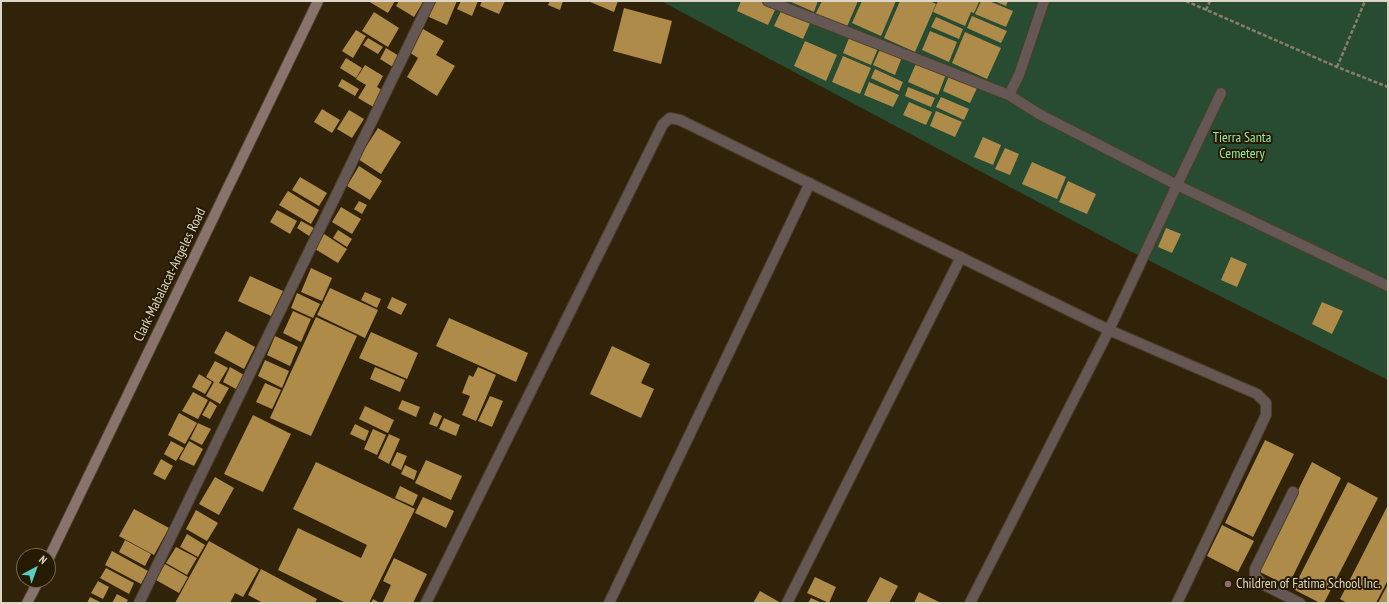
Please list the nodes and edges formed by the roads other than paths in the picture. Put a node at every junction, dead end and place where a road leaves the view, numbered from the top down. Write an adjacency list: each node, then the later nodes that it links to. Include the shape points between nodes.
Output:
1 (318, 1): 13 (main road, Clark-Mabalacat-Angeles Road)
2 (430, 1): 16 (street)
3 (768, 1): 6 (street)
4 (1044, 1): 6 (street, via 1019,75)
5 (1221, 93): 8 (street)
6 (1009, 95): 8 (street, via 1039,114)
7 (810, 183): 9 (street); 17 (street, via 680,120 670,118 663,124); 18 (street)
8 (1177, 185): 10 (street); 11 (street)
9 (961, 256): 11 (street); 19 (street)
10 (1388, 286)
11 (1109, 330): 20 (street); 21 (street, via 1257,394 1266,404 1266,415)
12 (1293, 492): 22 (street, via 1255,570 1255,575 1262,584)
13 (54, 548)
14 (34, 588): 15 (main road)
15 (27, 603)
16 (139, 603)
17 (426, 603)
18 (609, 603)
19 (787, 603)
20 (970, 603)
21 (1177, 603)
22 (1300, 603)

